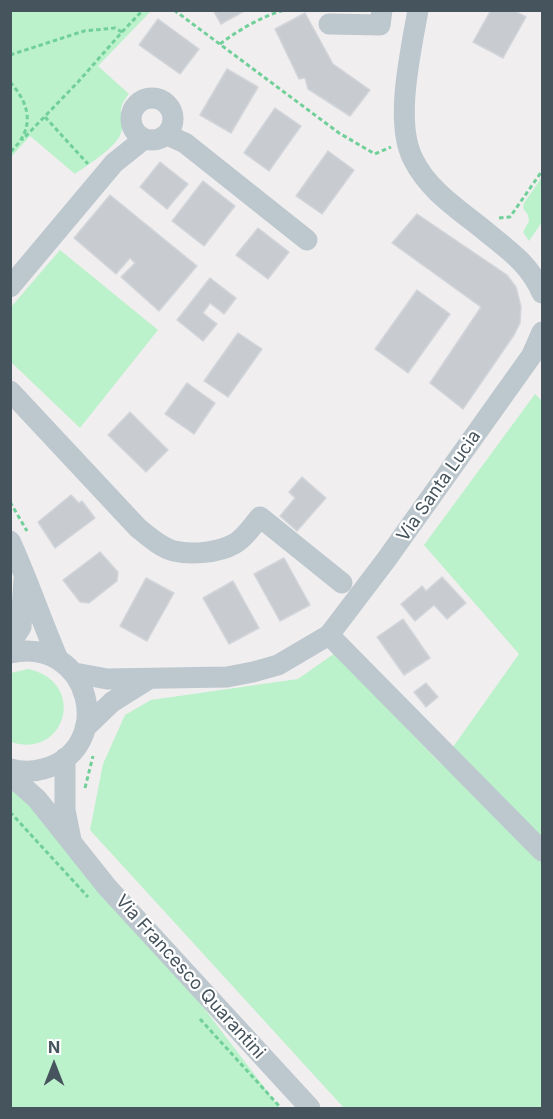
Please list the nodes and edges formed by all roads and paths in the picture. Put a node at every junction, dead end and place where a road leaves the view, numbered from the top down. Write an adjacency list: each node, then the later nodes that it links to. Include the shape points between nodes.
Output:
1 (143, 10): 7 (path)
2 (174, 10): 8 (path)
3 (284, 10): 8 (path, via 239,30)
4 (382, 10): 6 (street, via 380,25)
5 (418, 10): 15 (street, via 409,61)
6 (330, 24)
7 (122, 32): 9 (path, via 115,28 84,31); 11 (path)
8 (219, 44): 15 (path, via 339,134 375,154)
9 (10, 56)
10 (10, 82): 14 (path, via 22,94 27,109 28,124)
11 (45, 117): 14 (path); 17 (path)
12 (138, 134): 13 (street, via 156,140); 13 (street, via 130,116 133,109 149,98 156,98 172,111); 21 (street)
13 (175, 134): 20 (street)
14 (22, 140): 16 (path)
15 (406, 140): 22 (street, via 413,160 441,196 522,261)
16 (11, 152)
17 (88, 164)
18 (543, 171): 19 (path, via 510,218)
19 (493, 214)
20 (307, 240)
21 (10, 287)
22 (543, 292)
23 (543, 332): 28 (street, Via Santa Lucia, via 532,355)
24 (10, 391): 27 (street, via 138,528 172,551 195,553 235,544 260,517)
25 (10, 541): 26 (street)
26 (25, 572): 29 (street, via 21,627); 31 (street)
27 (342, 583)
28 (329, 634): 33 (street, Via Santa Lucia, via 278,665 253,672 227,677); 39 (street)
29 (10, 644)
30 (10, 653): 31 (street, Via Santa Lucia, via 41,652)
31 (58, 659): 32 (street, Via Santa Lucia)
32 (75, 673): 33 (street, Via Santa Lucia, via 107,680); 34 (street, Via Santa Lucia, via 88,709)
33 (148, 680): 34 (street, Via Santa Lucia, via 112,702)
34 (85, 728): 35 (street, Via Santa Lucia, via 78,745)
35 (65, 758): 36 (street, via 34,771); 38 (street, Via Francesco Quarantini, via 65,810)
36 (10, 769)
37 (10, 775): 38 (street, Via Francesco Quarantini, via 37,799)
38 (72, 844): 40 (street, Via Francesco Quarantini)
39 (543, 851)
40 (310, 1108)

